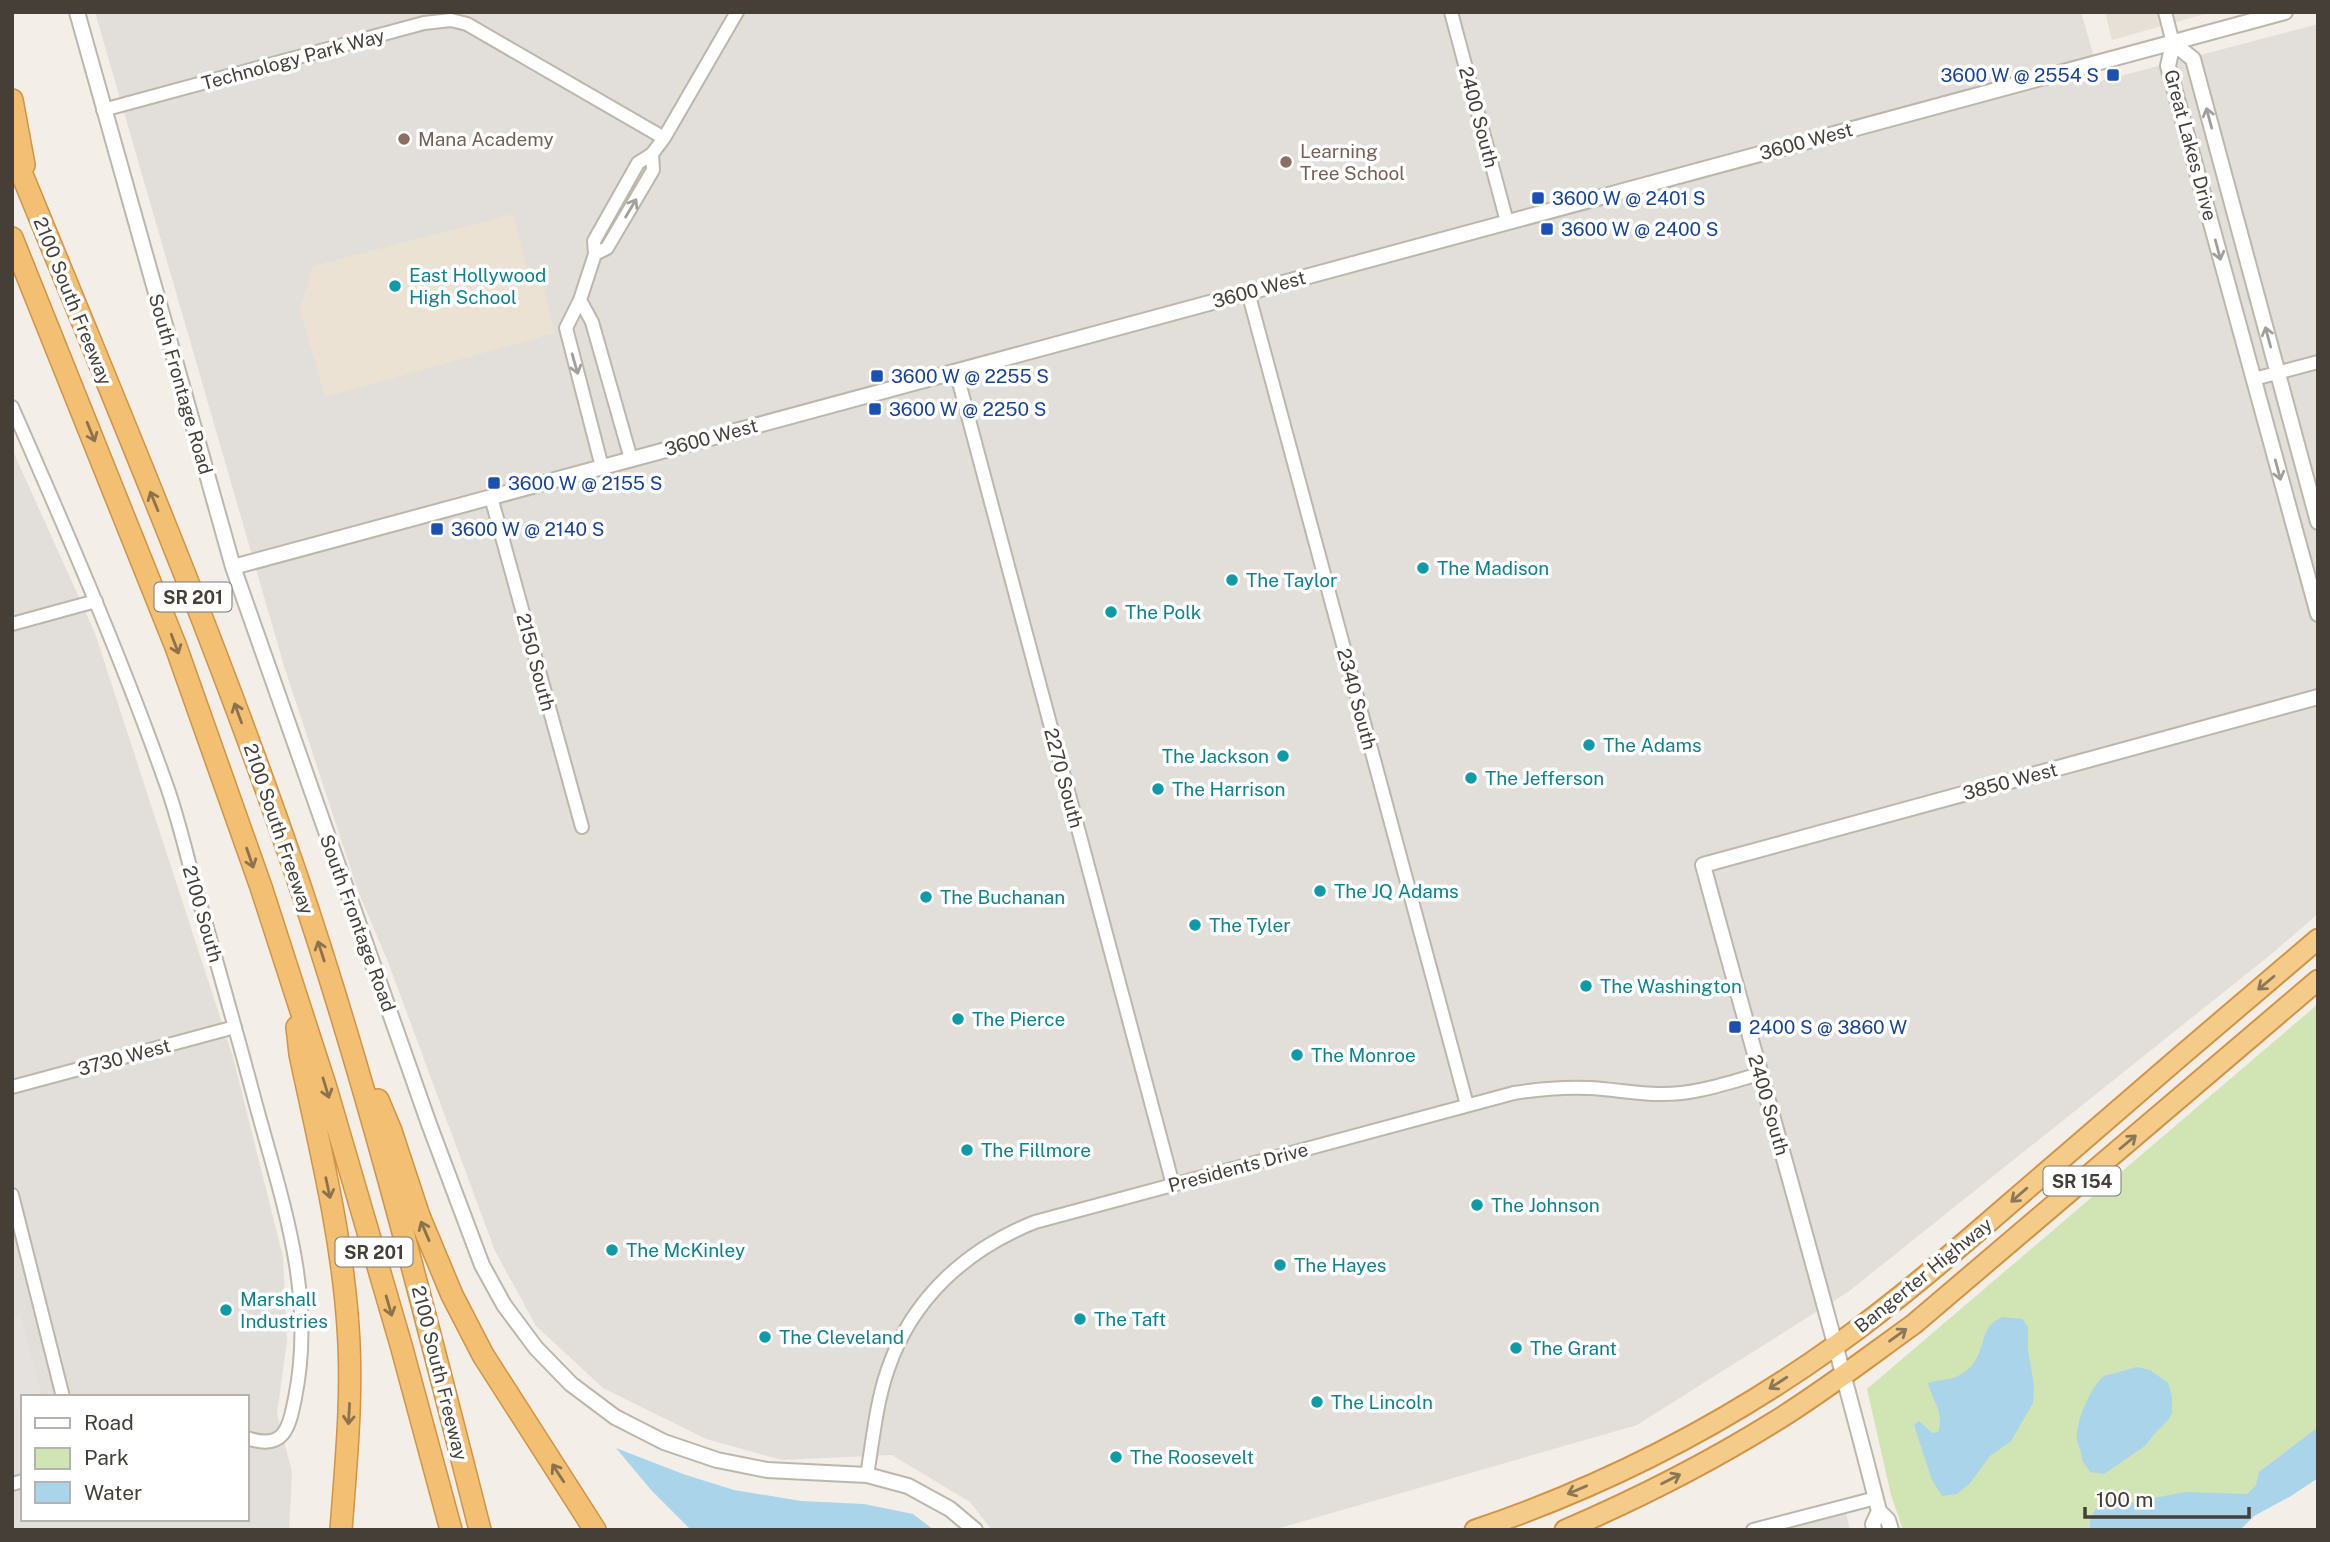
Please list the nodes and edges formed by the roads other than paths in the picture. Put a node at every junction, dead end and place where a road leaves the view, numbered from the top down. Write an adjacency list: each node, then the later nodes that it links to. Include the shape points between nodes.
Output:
1 (77, 12): 8 (street, South Frontage Road)
2 (737, 12): 9 (street)
3 (1451, 12): 12 (street, 2400 South)
4 (2165, 12): 6 (street)
5 (2285, 12): 6 (street, 3600 West)
6 (2173, 43): 12 (street, 3600 West); 20 (street, Great Lakes Drive, one-way to 6, via 2193,59); 21 (street, Great Lakes Drive, one-way to 21, via 2168,66)
7 (12, 100): 11 (highway)
8 (103, 110): 9 (street, Technology Park Way, via 424,23 452,20 467,24); 27 (street, South Frontage Road)
9 (664, 138): 16 (street, via 652,154 653,170 607,248 595,254)
10 (12, 150): 11 (highway, 2100 South Freeway / SR 201)
11 (26, 185): 37 (highway, 2100 South Freeway / SR 201, one-way to 11, via 223,671)
12 (1507, 222): 15 (street, 3600 West)
13 (12, 238): 18 (highway, 2100 South Freeway / SR 201)
14 (12, 247): 18 (highway)
15 (1248, 292): 19 (street, 3600 West); 41 (street, 2340 South)
16 (580, 300): 23 (street, via 592,322); 24 (street, one-way to 24, via 566,328)
17 (2318, 362): 20 (street)
18 (66, 369): 35 (highway, 2100 South Freeway / SR 201, one-way to 35, via 176,647)
19 (956, 371): 23 (street, 3600 West); 42 (street, 2270 South)
20 (2278, 373): 21 (street); 26 (street, Great Lakes Drive)
21 (2254, 379): 29 (street, Great Lakes Drive, one-way to 29)
22 (12, 407): 28 (street, 2100 South)
23 (631, 459): 24 (street, 3600 West)
24 (602, 467): 25 (street, 3600 West)
25 (491, 497): 27 (street, 3600 West); 32 (street, 2150 South)
26 (2318, 522)
27 (233, 567): 48 (street, South Frontage Road, via 429,1124 482,1265 504,1305 571,1384 615,1417 664,1442 767,1470)
28 (96, 601): 30 (street); 38 (street, 2100 South, via 166,783)
29 (2318, 614)
30 (12, 624)
31 (2318, 697): 33 (street, 3850 West)
32 (582, 827)
33 (1703, 864): 39 (street, 2400 South)
34 (2318, 939): 44 (highway, Bangerter Highway / SR 154, one-way to 44, via 1921,1279)
35 (291, 976): 50 (highway, one-way to 50, via 300,1054 338,1236 346,1298 350,1407); 51 (highway, 2100 South Freeway / SR 201, one-way to 51)
36 (2318, 980): 45 (highway, Bangerter Highway / SR 154, one-way to 36, via 1914,1324)
37 (342, 1016): 52 (highway, 2100 South Freeway / SR 201); 53 (highway, one-way to 37, via 483,1355 452,1295)
38 (235, 1027): 40 (street, 3730 West); 47 (street, 2100 South, via 291,1238 303,1328 299,1380 286,1432 268,1443)
39 (1759, 1074): 41 (street, Presidents Drive, via 1679,1093 1534,1090); 44 (street, 2400 South)
40 (12, 1087)
41 (1467, 1105): 42 (street, Presidents Drive)
42 (1172, 1185): 48 (street, Presidents Drive, via 1035,1222 1008,1233 958,1266 919,1308 901,1336 881,1391)
43 (12, 1195): 46 (street)
44 (1835, 1346): 45 (street, 2400 South); 55 (highway, Bangerter Highway / SR 154, one-way to 55, via 1749,1402 1649,1456)
45 (1843, 1376): 49 (street, 2400 South); 56 (highway, Bangerter Highway / SR 154, one-way to 45, via 1712,1458)
46 (62, 1395)
47 (248, 1438)
48 (867, 1475): 54 (street, South Frontage Road, via 908,1486 950,1509)
49 (1877, 1504): 57 (street); 58 (street); 59 (street)
50 (341, 1530)
51 (451, 1530)
52 (480, 1530)
53 (595, 1530)
54 (975, 1530)
55 (1475, 1530)
56 (1565, 1530)
57 (1752, 1530)
58 (1874, 1530)
59 (1891, 1530)

